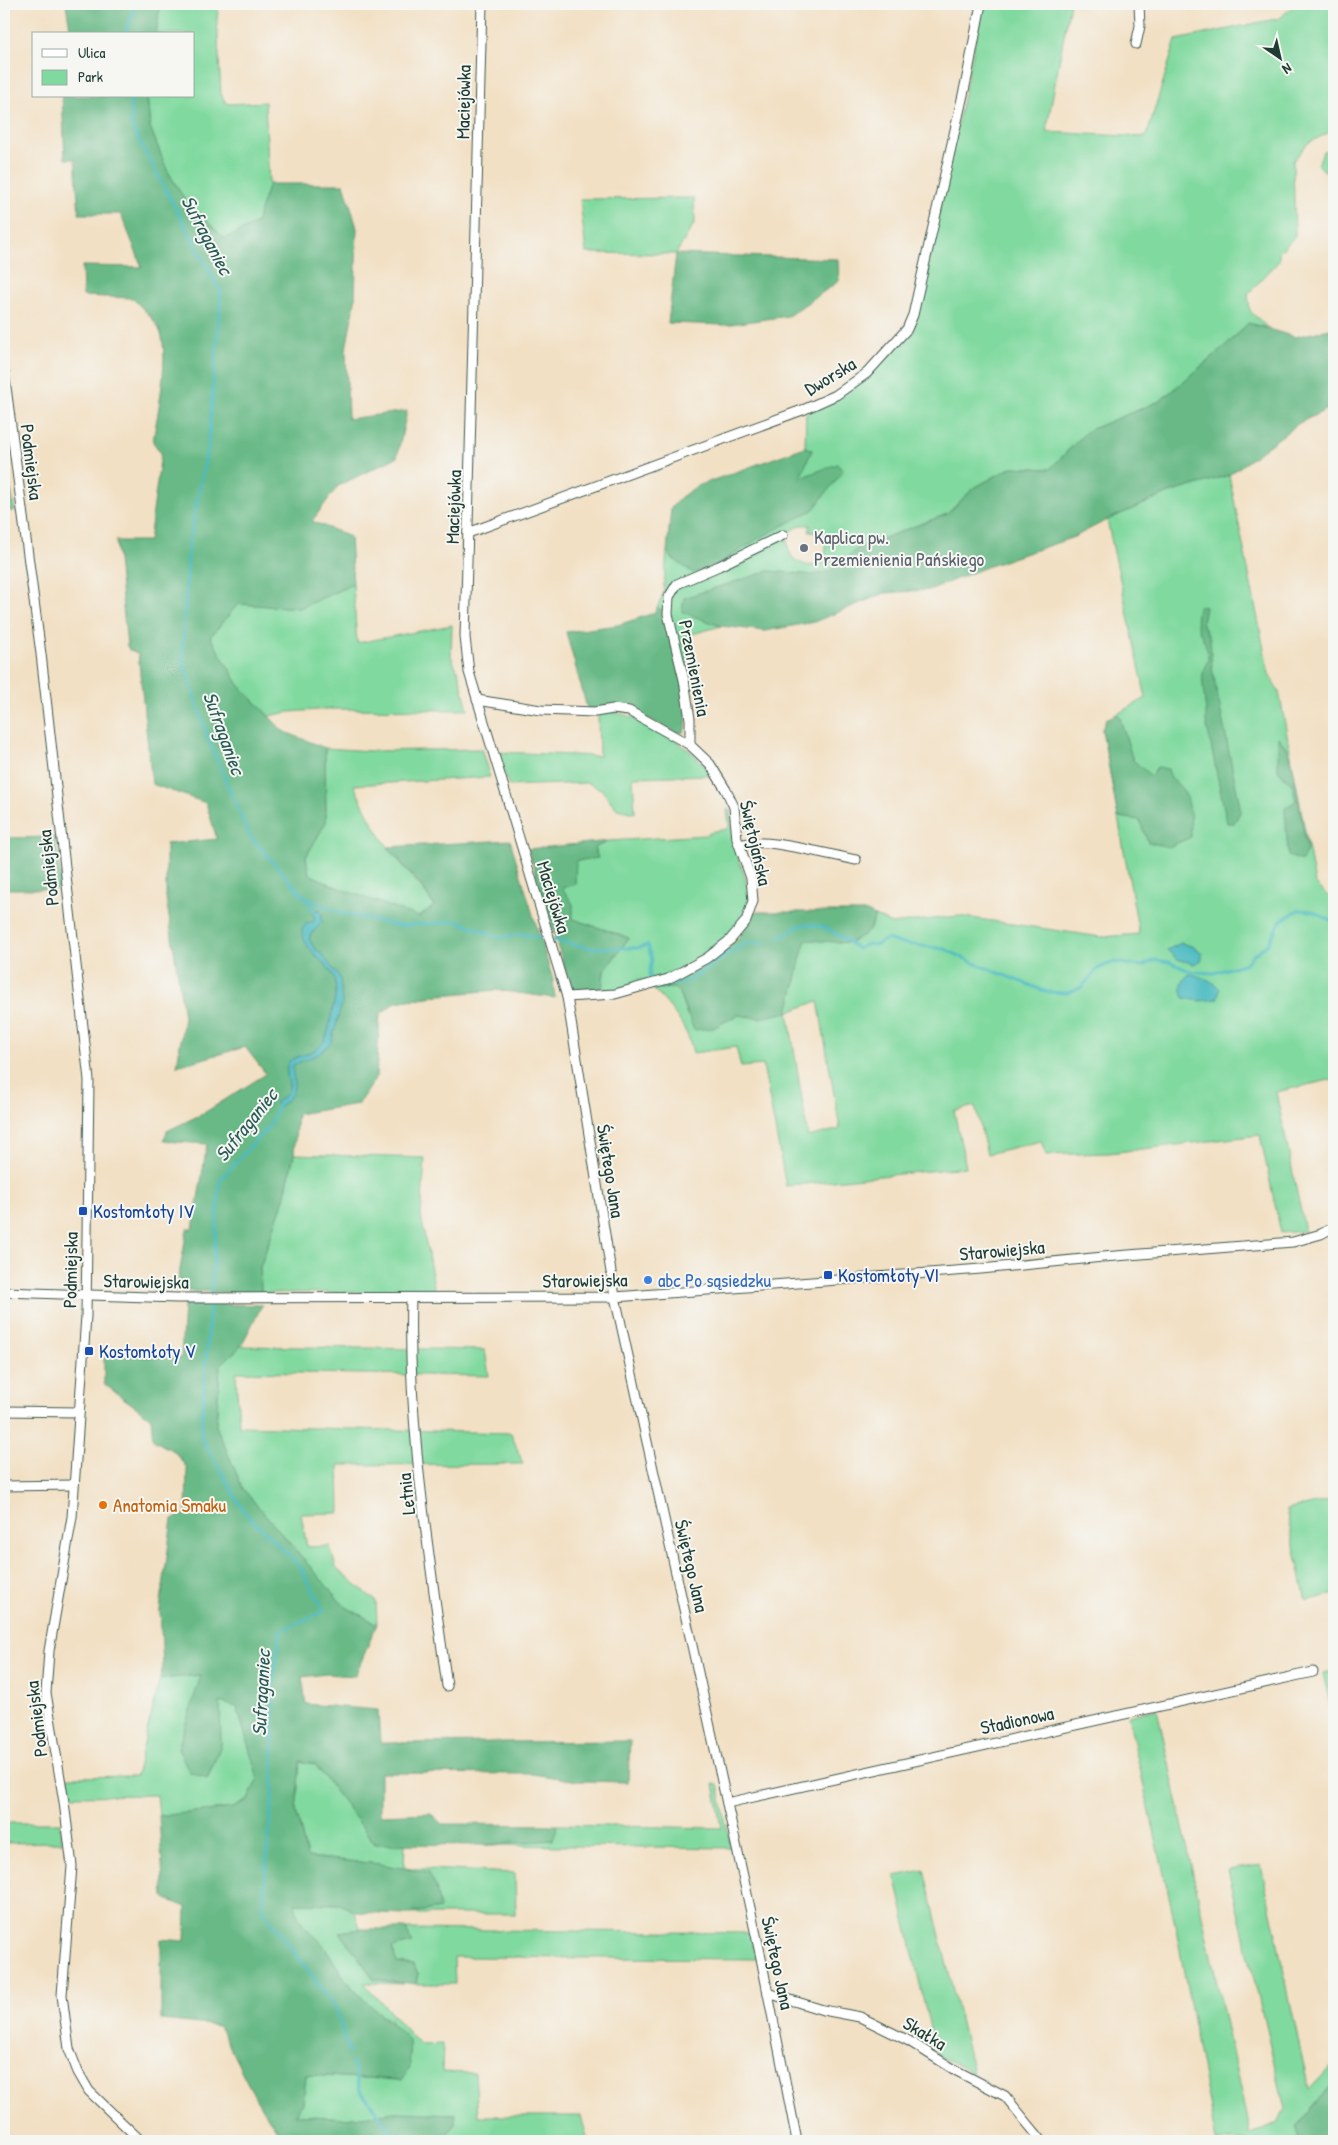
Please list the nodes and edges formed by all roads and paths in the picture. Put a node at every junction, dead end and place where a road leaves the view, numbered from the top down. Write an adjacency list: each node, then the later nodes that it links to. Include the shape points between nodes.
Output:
1 (482, 4): 6 (street, Maciejówka)
2 (981, 4): 6 (street, Dworska, via 968,77 914,315 907,329 873,367 852,386 805,409)
3 (1140, 4): 4 (street)
4 (1136, 44)
5 (4, 372): 15 (street, Podmiejska, via 41,654 88,1080)
6 (468, 533): 8 (street, Maciejówka, via 465,637 469,672)
7 (783, 535): 9 (street, Przemienienia, via 677,584 669,597 668,614 687,700)
8 (477, 700): 9 (street, Świętojańska, via 541,710 595,712 613,708 629,712); 12 (street, Maciejówka)
9 (690, 745): 10 (street, Świętojańska, via 710,764 726,790 734,807)
10 (740, 845): 11 (street, via 764,843); 12 (street, Świętojańska, via 753,901 746,921 730,940 707,958 668,979 615,994)
11 (856, 860)
12 (567, 997): 16 (street, Świętego Jana)
13 (1334, 1227): 16 (street, Starowiejska, via 1293,1242)
14 (4, 1292): 15 (street, Starowiejska)
15 (86, 1296): 17 (street, Starowiejska); 19 (street, Podmiejska)
16 (616, 1297): 17 (street, Starowiejska); 24 (street, Świętego Jana)
17 (411, 1298): 23 (street, Letnia, via 412,1393 428,1548)
18 (4, 1411): 19 (street)
19 (79, 1412): 20 (street, Podmiejska)
20 (74, 1485): 21 (street); 26 (street, Podmiejska, via 72,1517 49,1651 46,1692 72,1866 62,1995 65,2029 69,2050 89,2091)
21 (4, 1486)
22 (1313, 1672): 24 (street, Stadionowa)
23 (448, 1686)
24 (727, 1803): 25 (street, Świętego Jana)
25 (768, 1993): 27 (street, Świętego Jana); 28 (street, Skałka, via 823,2010 860,2017 900,2036 1005,2096)
26 (141, 2141)
27 (797, 2141)
28 (1042, 2141)

